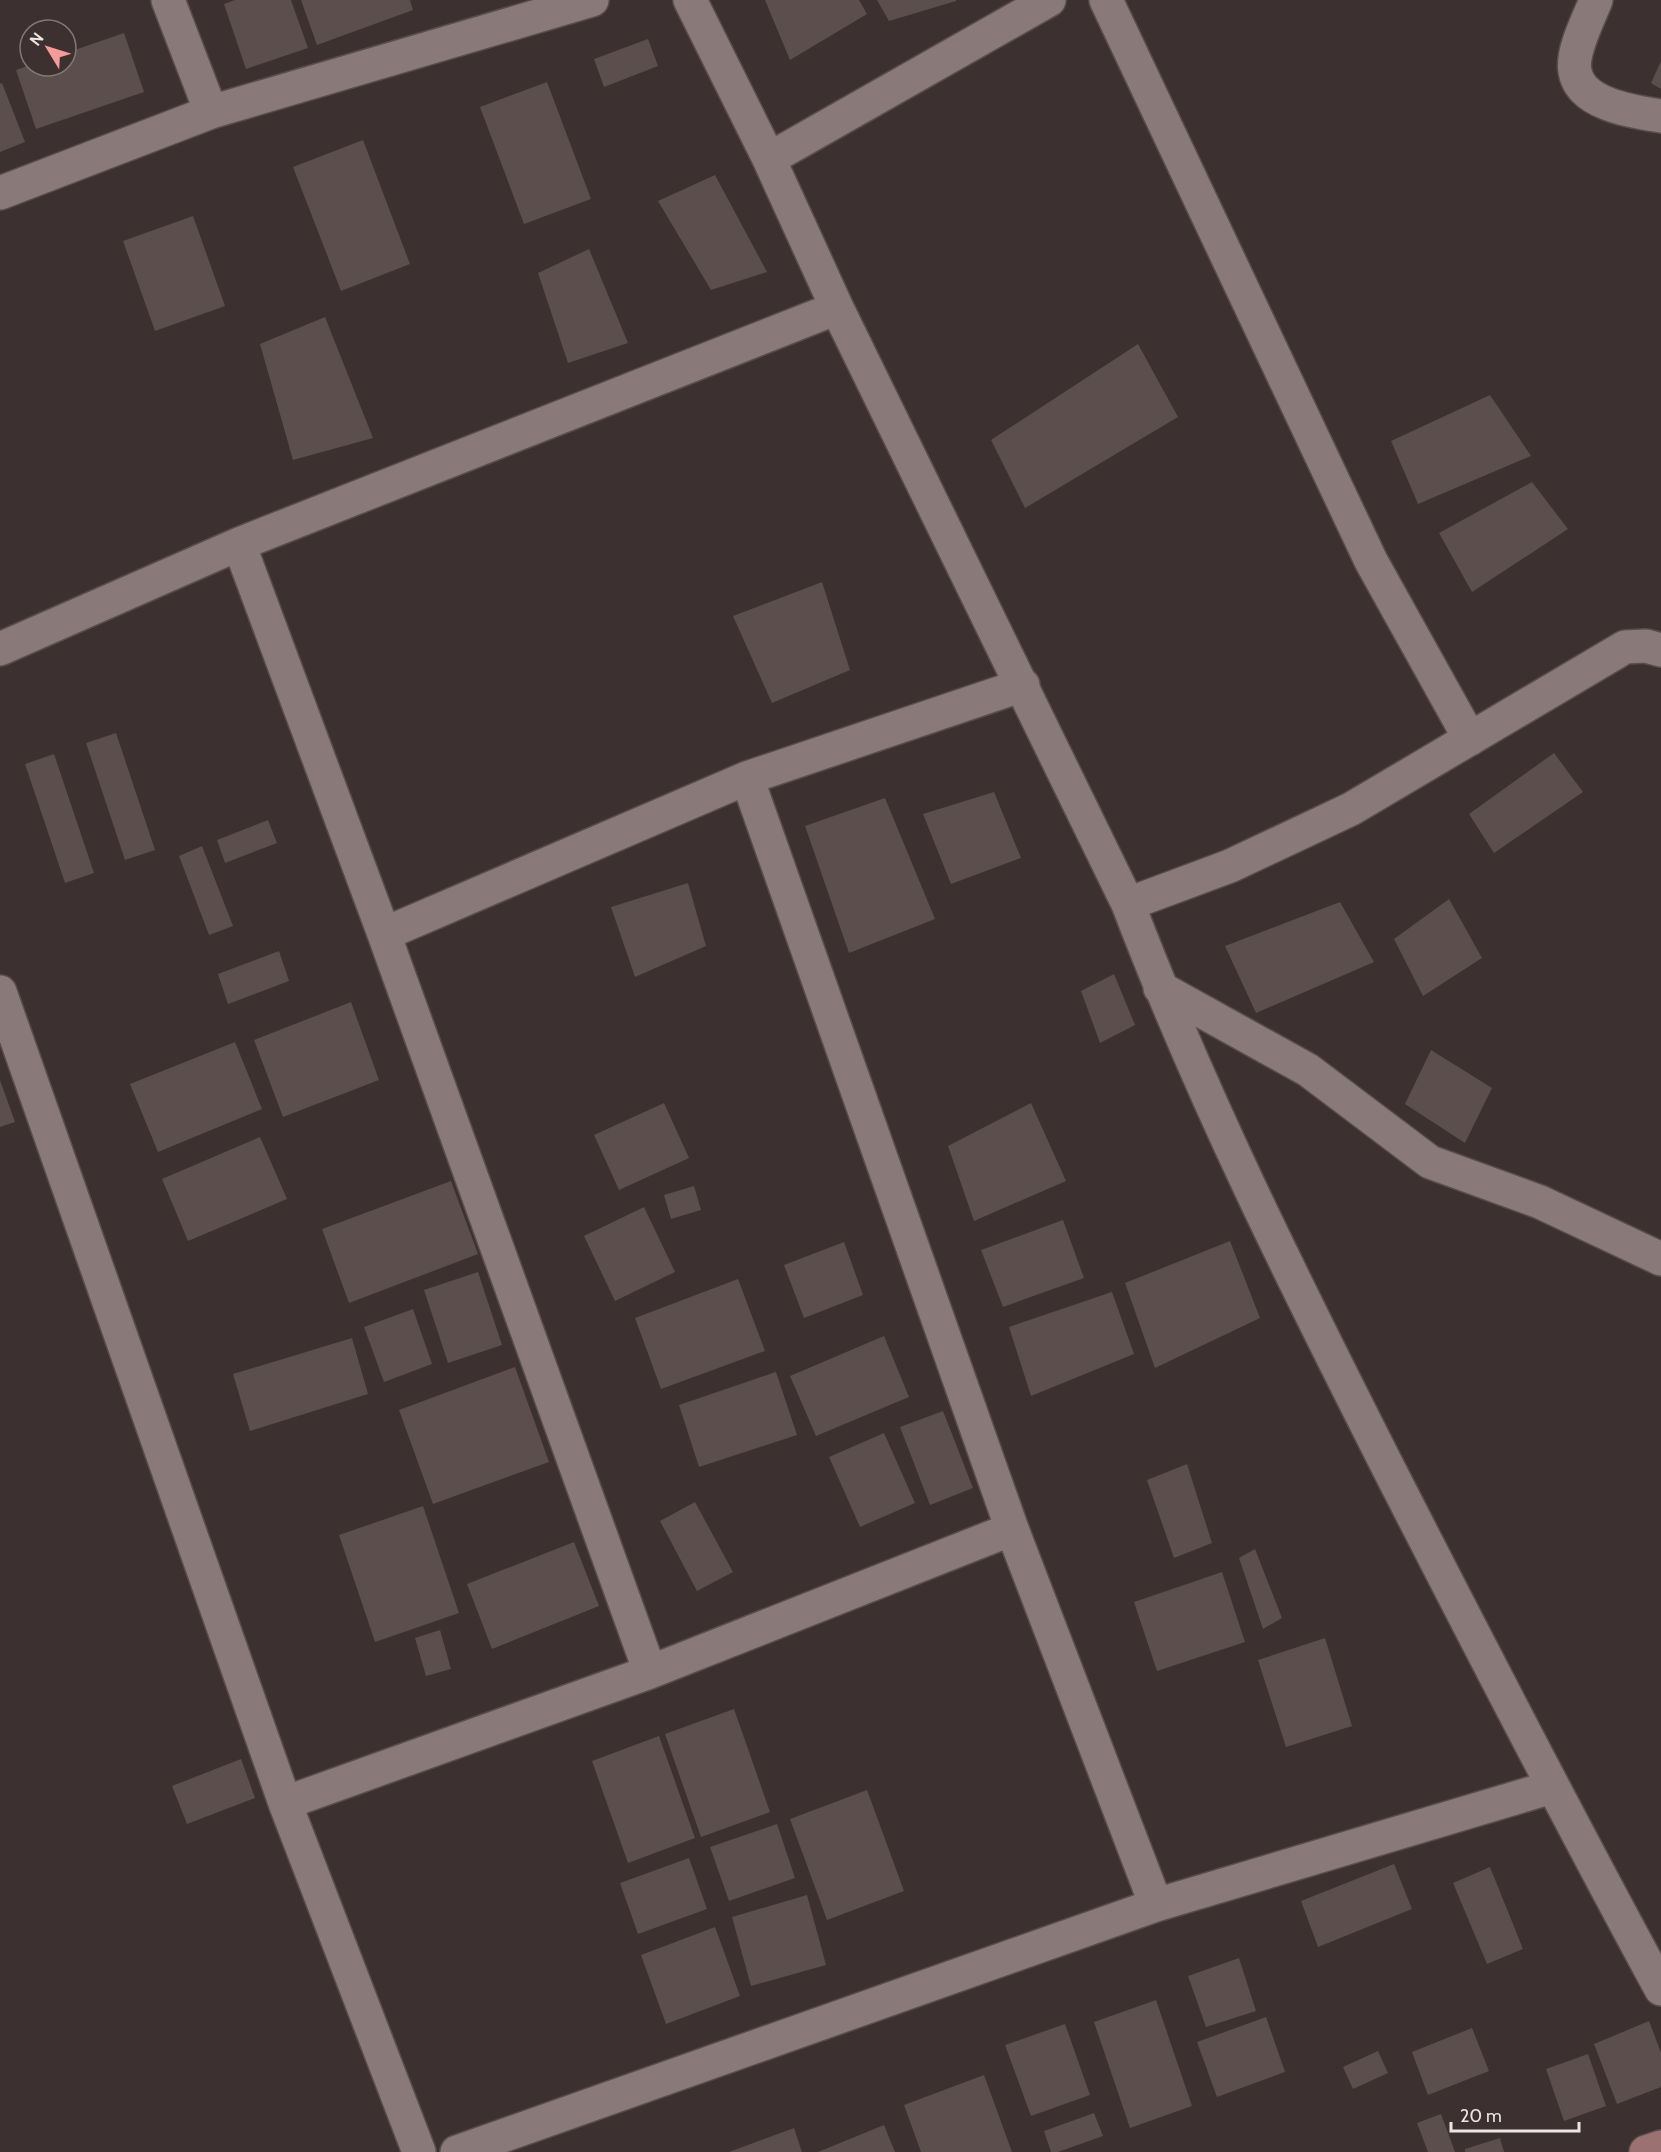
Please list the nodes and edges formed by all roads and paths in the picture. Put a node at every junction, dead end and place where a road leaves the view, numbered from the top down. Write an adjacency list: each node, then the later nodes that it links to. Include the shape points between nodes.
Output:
1 (168, 0): 7 (street)
2 (592, 0): 7 (street)
3 (690, 0): 9 (street)
4 (1048, 0): 9 (street)
5 (1106, 0): 16 (street, via 1371,561)
6 (1596, 0): 8 (street, via 1578,44 1575,71 1583,88 1613,108)
7 (211, 112): 10 (street)
8 (1661, 116)
9 (769, 159): 11 (street)
10 (0, 193)
11 (837, 308): 12 (street); 15 (street)
12 (239, 544): 13 (street); 19 (street)
13 (0, 648)
14 (1661, 650): 16 (street, via 1625,647)
15 (1023, 685): 17 (street); 18 (street)
16 (1470, 739): 18 (street, via 1352,809 1230,866)
17 (747, 778): 19 (street); 23 (street)
18 (1128, 904): 20 (street)
19 (384, 934): 24 (street)
20 (1160, 988): 22 (street, via 1308,1070 1430,1162 1540,1202); 25 (street, via 1292,1278)
21 (0, 992): 26 (street)
22 (1661, 1259)
23 (1012, 1529): 24 (street); 27 (street)
24 (650, 1672): 26 (street)
25 (1552, 1786): 27 (street); 28 (street)
26 (285, 1803): 30 (street)
27 (1156, 1905): 31 (street)
28 (1661, 1989)
29 (1661, 2147): 32 (street)
30 (420, 2152)
31 (457, 2152)
32 (1646, 2152)

